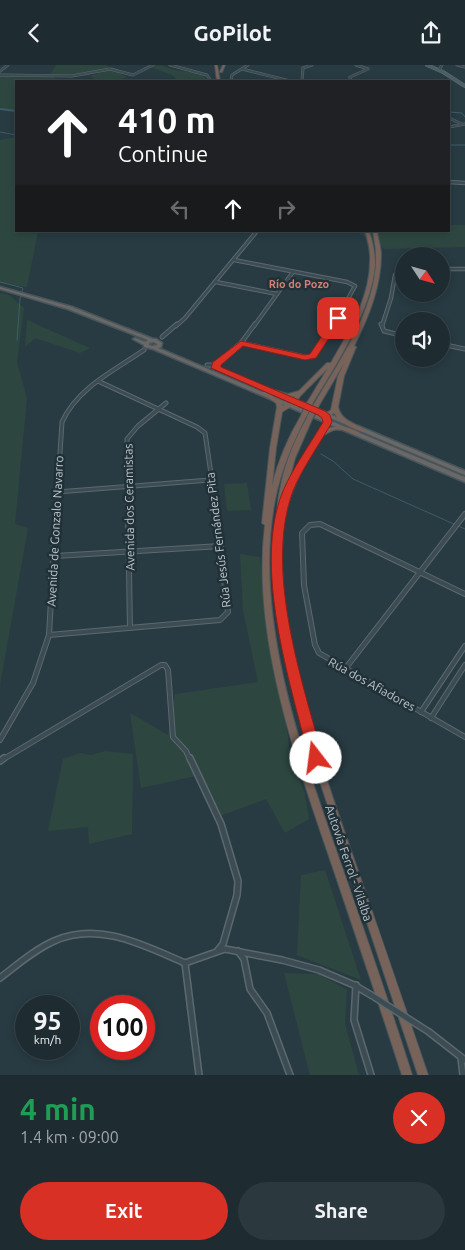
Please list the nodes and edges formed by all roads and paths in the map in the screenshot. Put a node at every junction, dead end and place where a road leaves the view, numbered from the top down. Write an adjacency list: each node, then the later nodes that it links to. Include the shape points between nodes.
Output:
1 (8, 65): 15 (street)
2 (152, 65): 16 (street, via 133,75 110,69 72,76)
3 (170, 65): 17 (street, via 207,75)
4 (216, 65): 18 (highway)
5 (222, 65): 19 (highway)
6 (248, 65): 13 (street)
7 (312, 65): 22 (street, via 303,68)
8 (356, 65): 23 (street, via 368,69 350,77)
9 (427, 65): 14 (main road)
10 (442, 65): 14 (street)
11 (457, 65): 12 (street)
12 (465, 67)
13 (242, 69): 20 (street, via 232,75); 21 (street)
14 (438, 70): 24 (main road)
15 (0, 71)
16 (0, 75)
17 (210, 80)
18 (219, 80)
19 (224, 80)
20 (231, 80)
21 (286, 80)
22 (302, 80)
23 (350, 80)
24 (465, 86)
25 (450, 118): 26 (street)
26 (463, 124): 27 (street)
27 (450, 127)
28 (450, 181): 29 (street)
29 (465, 183)
30 (256, 232): 33 (street)
31 (367, 232): 46 (highway, Autovía Ferrol - Vilalba, via 373,261 370,280 365,301)
32 (375, 232): 40 (highway, Autovía Ferrol - Vilalba, via 380,254)
33 (234, 260): 36 (street); 38 (street)
34 (450, 269): 35 (street)
35 (465, 269)
36 (294, 272): 41 (street); 45 (street, via 355,286 316,354 305,357)
37 (395, 275): 42 (street, via 381,327)
38 (216, 282): 41 (street); 43 (street, via 185,318)
39 (0, 289): 44 (highway, via 70,308); 48 (highway, via 66,310)
40 (376, 291): 56 (highway, Autovía Ferrol - Vilalba, via 365,317); 57 (highway, via 341,376)
41 (277, 294): 45 (street)
42 (395, 334)
43 (162, 337): 44 (highway)
44 (157, 342): 48 (highway); 48 (highway); 50 (highway)
45 (241, 343): 50 (street)
46 (343, 343): 53 (highway, via 326,367); 56 (highway, Autovía Ferrol - Vilalba)
47 (450, 346): 49 (street)
48 (148, 347): 50 (highway); 51 (street, Avenida de Gonzalo Navarro)
49 (465, 349)
50 (212, 367): 52 (highway)
51 (100, 382): 58 (street, Rúa Jesús Fernández Pita); 67 (street, Avenida de Gonzalo Navarro, via 75,401 64,415)
52 (266, 392): 53 (highway, via 288,396); 55 (highway); 59 (highway, via 279,402)
53 (301, 392): 55 (highway)
54 (166, 403): 58 (street, Avenida dos Ceramistas)
55 (295, 404): 59 (highway); 60 (highway)
56 (313, 404): 60 (highway, Autovía Ferrol - Vilalba, bridge)
57 (335, 406): 60 (highway, via 331,413); 61 (highway, via 337,416)
58 (157, 410): 65 (street, Rúa Jesús Fernández Pita, via 205,433); 66 (street, Avenida dos Ceramistas, via 127,439)
59 (280, 411): 72 (highway, via 264,514)
60 (319, 416): 61 (highway); 62 (highway); 69 (highway, Autovía Ferrol - Vilalba, via 295,449 286,474); 72 (highway, Autovía Ferrol - Vilalba, via 293,435 280,466 272,499)
61 (359, 431): 62 (highway, via 342,427 329,429); 63 (highway); 64 (highway)
62 (308, 454): 69 (highway, via 288,491)
63 (465, 473)
64 (465, 480)
65 (210, 481): 66 (street); 70 (street, Rúa Jesús Fernández Pita)
66 (128, 487): 67 (street); 71 (street, Avenida dos Ceramistas)
67 (57, 492): 73 (street, Avenida de Gonzalo Navarro)
68 (465, 513): 74 (street)
69 (278, 530): 99 (highway, Autovía Ferrol - Vilalba, via 277,561 284,632 297,690 316,758)
70 (221, 546): 71 (street); 76 (street, Rúa Jesús Fernández Pita, via 228,612 220,620)
71 (130, 551): 73 (street); 76 (street, Avenida dos Ceramistas)
72 (266, 551): 98 (highway, Autovía Ferrol - Vilalba, via 271,626 289,713 319,815)
73 (55, 556): 77 (street, Avenida de Gonzalo Navarro)
74 (420, 572): 75 (street); 80 (street); 80 (street, Rúa dos Afiadores, via 320,524 304,528 301,537 304,585 315,645 325,658)
75 (465, 594)
76 (130, 628): 77 (street, Rúa Jesús Fernández Pita)
77 (49, 635): 86 (street, Avenida de Gonzalo Navarro, via 33,683)
78 (465, 646): 81 (street)
79 (465, 665): 82 (street)
80 (345, 669): 83 (street, Rúa dos Afiadores)
81 (427, 703): 82 (street); 83 (street)
82 (438, 707): 84 (street)
83 (421, 712): 84 (street, Rúa dos Afiadores)
84 (431, 718): 85 (street, Rúa dos Afiadores)
85 (465, 737)
86 (0, 740)
87 (0, 761): 88 (street, via 165,665 174,737 186,751 221,824 238,881 223,944)
88 (218, 949): 89 (street); 90 (street)
89 (238, 951): 92 (street, via 324,970); 96 (street, via 244,959 250,989 267,1013)
90 (185, 963): 91 (street, via 130,940 87,931 52,941); 95 (street)
91 (0, 978)
92 (356, 985): 93 (street, bridge); 97 (street, via 354,1020)
93 (429, 1032): 94 (street)
94 (463, 1059): 100 (street)
95 (199, 1075)
96 (290, 1075)
97 (371, 1075)
98 (407, 1075)
99 (423, 1075)
100 (464, 1075)

